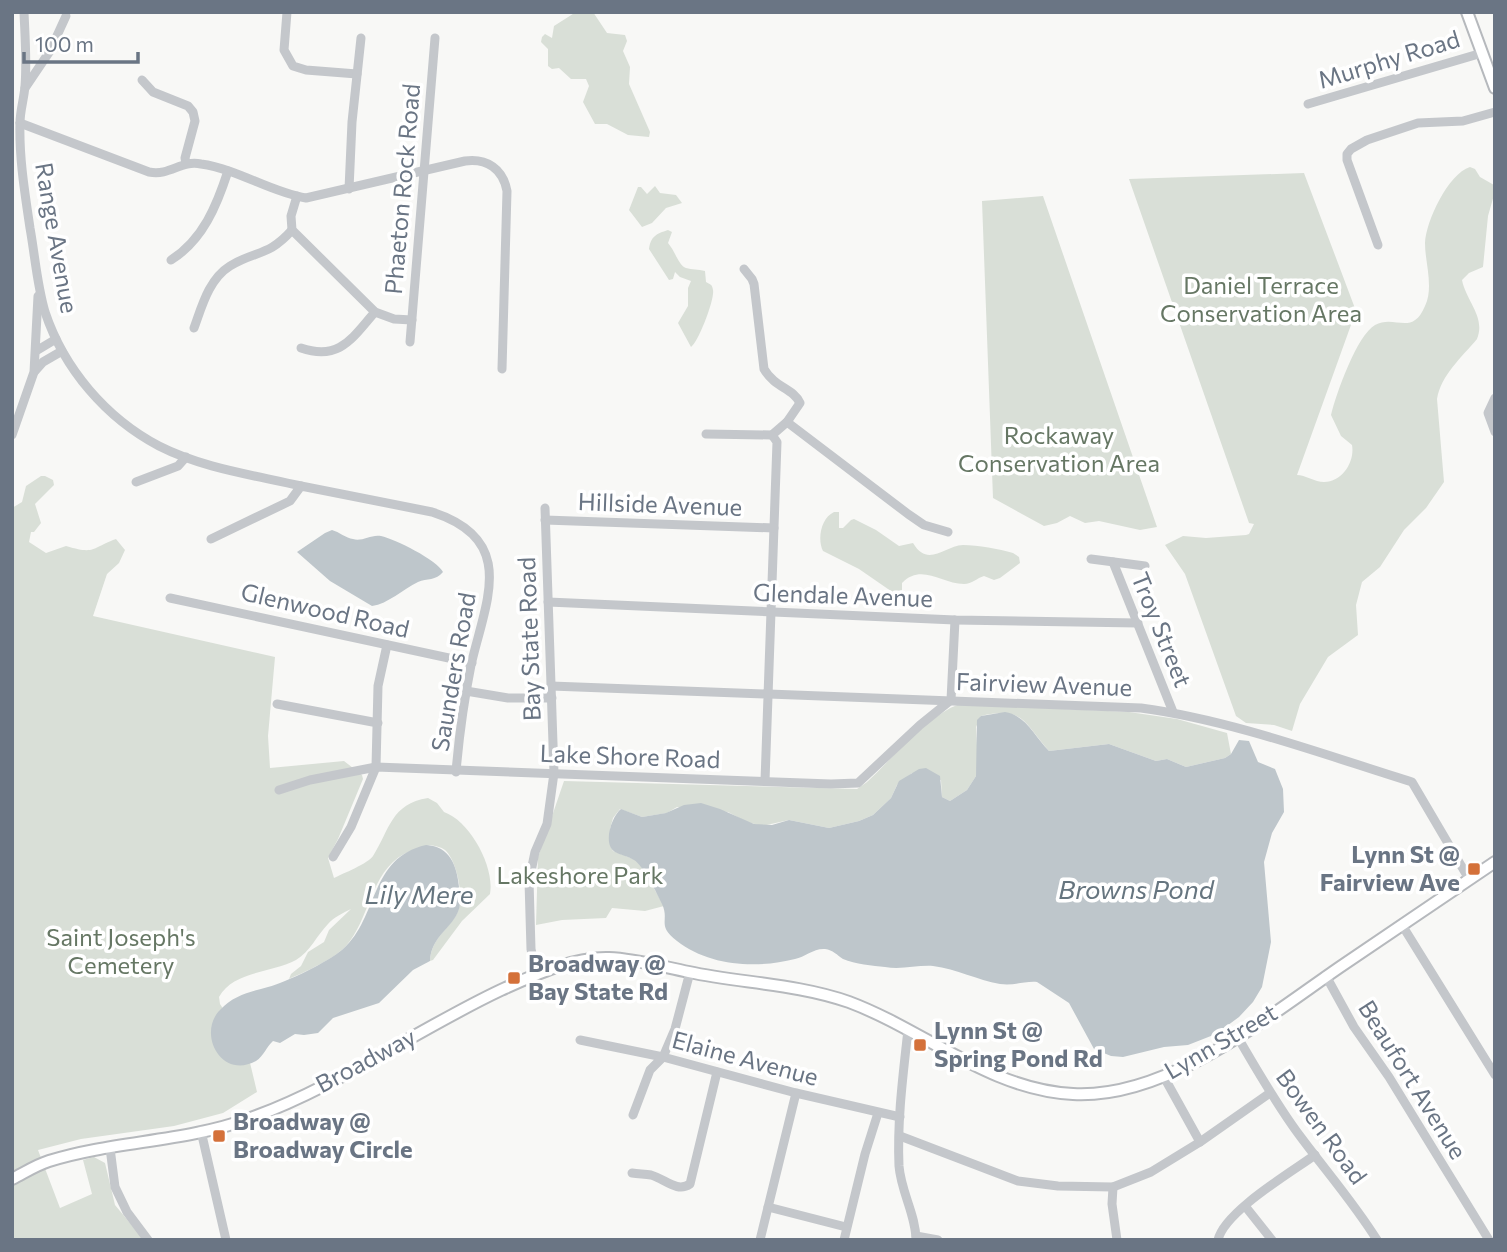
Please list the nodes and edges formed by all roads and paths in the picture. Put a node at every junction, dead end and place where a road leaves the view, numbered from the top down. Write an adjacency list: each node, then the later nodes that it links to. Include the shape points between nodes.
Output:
1 (24, 12): 10 (street, Range Avenue)
2 (287, 12): 8 (street, via 284,50 293,66)
3 (1467, 12): 7 (main road)
4 (64, 13): 10 (street, via 51,51)
5 (360, 38): 8 (street)
6 (435, 38): 19 (street, Phaeton Rock Road)
7 (1482, 53): 11 (main road); 12 (street, Murphy Road)
8 (357, 74): 20 (street)
9 (142, 80): 16 (street, via 153,92 194,111)
10 (25, 88): 14 (street, Range Avenue)
11 (1495, 88)
12 (1308, 104)
13 (1495, 112): 23 (street, via 1463,121 1418,123 1351,149 1347,160)
14 (20, 123): 16 (street, via 149,172 167,173); 17 (street, Range Avenue)
15 (12, 163): 17 (street)
16 (186, 163): 18 (street)
17 (22, 167): 26 (street, Range Avenue)
18 (228, 171): 21 (street); 24 (street, via 203,228)
19 (425, 171): 20 (street); 28 (street, Phaeton Rock Road); 35 (street, via 477,160 492,165 504,180)
20 (349, 189): 21 (street)
21 (297, 197): 22 (street)
22 (292, 230): 27 (street); 29 (street, via 273,249 221,274)
23 (1378, 245)
24 (171, 260)
25 (744, 268): 38 (street, via 752,279 762,363 776,385 798,398 799,407)
26 (38, 284): 30 (street, Range Avenue); 33 (street)
27 (375, 312): 28 (street); 32 (street, via 337,349 320,353)
28 (412, 320): 31 (street, Phaeton Rock Road)
29 (194, 328)
30 (56, 340): 33 (street); 34 (street, Range Avenue)
31 (410, 342)
32 (301, 348)
33 (36, 351): 36 (street)
34 (62, 351): 36 (street); 43 (street, Range Avenue, via 84,385 109,410 157,444)
35 (502, 369)
36 (34, 372): 41 (street)
37 (1495, 398): 39 (street, via 1488,413)
38 (787, 422): 42 (street); 49 (street, via 924,525)
39 (1495, 432)
40 (706, 434): 42 (street)
41 (12, 435)
42 (772, 435): 48 (street, via 777,442)
43 (186, 457): 44 (street, via 178,467); 45 (street, Range Avenue)
44 (136, 482)
45 (301, 486): 50 (street, via 290,501); 60 (street, Saunders Road, via 432,512 472,534 486,558 490,585)
46 (545, 508): 47 (street, Bay State Road)
47 (545, 520): 48 (street, Hillside Avenue); 55 (street, Bay State Road)
48 (774, 528): 56 (street)
49 (948, 532)
50 (211, 539)
51 (1091, 559): 52 (street)
52 (1113, 562): 53 (street); 58 (street, Troy Street)
53 (1145, 566)
54 (170, 598): 59 (street, Glenwood Road)
55 (548, 602): 56 (street, Glendale Avenue); 61 (street, Bay State Road)
56 (771, 613): 57 (street, Glendale Avenue); 63 (street)
57 (955, 620): 58 (street, Glendale Avenue); 65 (street)
58 (1138, 624): 67 (street, Troy Street)
59 (387, 645): 60 (street, Glenwood Road); 68 (street, via 378,686)
60 (472, 663): 62 (street, Saunders Road)
61 (551, 685): 63 (street, Fairview Avenue); 64 (street, Bay State Road)
62 (466, 691): 64 (street, via 508,698); 70 (street, Saunders Road)
63 (768, 694): 65 (street, Fairview Avenue); 72 (street)
64 (552, 698): 71 (street, Bay State Road)
65 (951, 700): 67 (street, Fairview Avenue); 72 (street, Lake Shore Road, via 858,783)
66 (277, 704): 68 (street)
67 (1173, 712): 76 (street, Fairview Avenue, via 1412,782)
68 (378, 723): 69 (street)
69 (376, 767): 70 (street, Lake Shore Road); 73 (street, Lake Shore Road); 74 (street)
70 (456, 772): 71 (street, Lake Shore Road)
71 (554, 773): 72 (street, Lake Shore Road); 80 (street, Bay State Road, via 547,824 529,881)
72 (765, 781)
73 (279, 790)
74 (333, 857)
75 (1495, 862): 76 (main road, Lynn Street)
76 (1469, 879): 77 (main road, Lynn Street)
77 (1402, 925): 81 (main road, Lynn Street); 87 (street)
78 (552, 969): 79 (main road, Lynn Street, via 587,958 610,958); 80 (main road, Broadway)
79 (690, 972): 82 (main road, Lynn Street, via 846,1001); 85 (street)
80 (536, 974): 94 (main road, Broadway, via 297,1099 246,1120)
81 (1326, 976): 83 (main road, Lynn Street); 115 (street, Beaufort Avenue)
82 (908, 1030): 88 (main road, Lynn Street, via 988,1072 1032,1088 1074,1094 1112,1091); 93 (street)
83 (1237, 1036): 88 (main road, Lynn Street); 90 (street, Bowen Road)
84 (580, 1040): 85 (street, Elaine Avenue)
85 (663, 1057): 86 (street, Elaine Avenue); 92 (street, via 650,1070)
86 (717, 1072): 89 (street, Elaine Avenue); 99 (street, via 688,1186 679,1188 651,1175)
87 (1495, 1075)
88 (1164, 1077): 96 (street)
89 (796, 1093): 91 (street, Elaine Avenue); 103 (street)
90 (1270, 1093): 96 (street); 98 (street, Bowen Road)
91 (878, 1113): 93 (street, Elaine Avenue); 104 (street)
92 (633, 1115)
93 (900, 1117): 95 (street)
94 (201, 1131): 97 (main road, Broadway); 107 (street)
95 (900, 1136): 101 (street, via 1018,1181); 105 (street, via 899,1168)
96 (1200, 1142): 101 (street, via 1150,1172)
97 (110, 1148): 100 (main road, Broadway, via 46,1162); 106 (street, via 115,1187)
98 (1315, 1155): 102 (street); 114 (street, Bowen Road)
99 (632, 1173)
100 (12, 1179)
101 (1113, 1186): 111 (street)
102 (1245, 1206): 112 (street, via 1223,1227); 113 (street)
103 (768, 1207): 104 (street); 108 (street)
104 (846, 1227): 109 (street)
105 (916, 1238): 110 (street)
106 (148, 1240)
107 (226, 1240)
108 (760, 1240)
109 (844, 1240)
110 (938, 1240)
111 (1117, 1240)
112 (1218, 1240)
113 (1272, 1240)
114 (1377, 1240)
115 (1489, 1240)

